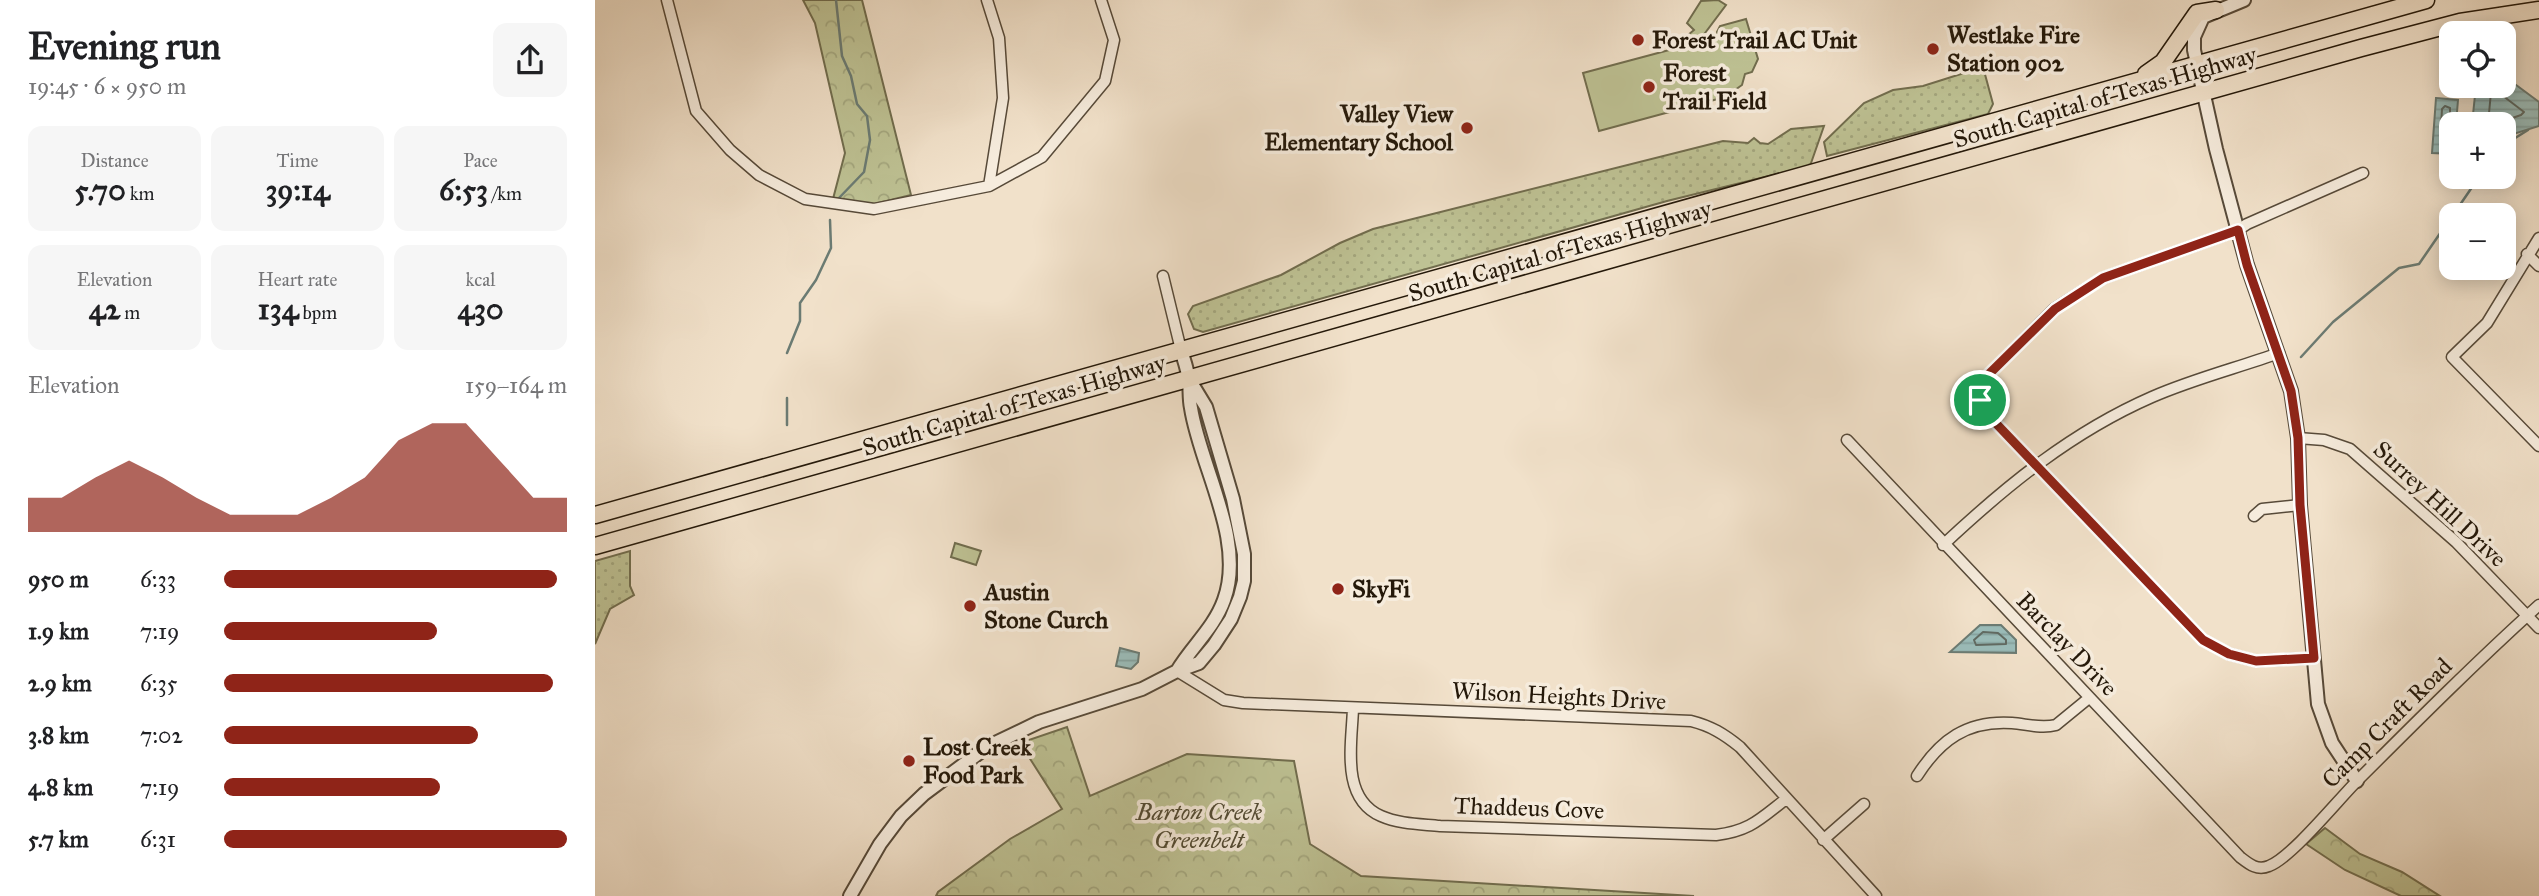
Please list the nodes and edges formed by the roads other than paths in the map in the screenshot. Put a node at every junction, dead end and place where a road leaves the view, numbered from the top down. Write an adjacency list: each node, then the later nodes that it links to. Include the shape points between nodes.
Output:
1 (667, 0): 12 (street, via 696,111 759,175 805,199 874,209)
2 (987, 0): 12 (street, via 999,38 1003,98)
3 (1101, 0): 12 (street, via 1114,40 1105,81 1042,157)
4 (2244, 0): 6 (street)
5 (2426, 0): 8 (highway, South Capital of Texas Highway)
6 (2215, 10): 8 (street, via 2197,26); 9 (highway, via 2197,13 2163,62)
7 (2539, 10): 10 (highway, South Capital of Texas Highway, via 2461,22)
8 (2197, 64): 9 (highway, South Capital of Texas Highway); 10 (street)
9 (2137, 81): 18 (highway, South Capital of Texas Highway)
10 (2203, 93): 13 (street); 20 (highway, South Capital of Texas Highway)
11 (2363, 173): 13 (street)
12 (989, 186)
13 (2238, 230): 19 (street); 24 (street, via 2103,278 2055,309 1989,374 1980,400 1988,415)
14 (2539, 239): 15 (street)
15 (2527, 254): 16 (street); 23 (street, via 2487,323 2452,357)
16 (2539, 266)
17 (1163, 276): 18 (street)
18 (1181, 350): 20 (street); 26 (highway, South Capital of Texas Highway)
19 (2279, 353): 21 (street); 24 (street, via 2155,396 2105,419)
20 (1189, 379): 29 (highway, South Capital of Texas Highway); 34 (street, via 1206,407 1233,499 1244,554 1244,581 1231,619 1214,645 1199,663)
21 (2298, 438): 25 (street); 31 (street, Surrey Hill Drive, via 2324,439 2350,449 2456,542)
22 (1847, 440): 28 (street, Barclay Drive)
23 (2539, 446)
24 (2035, 465): 28 (street); 33 (street, via 2203,640 2256,661)
25 (2300, 505): 27 (street, via 2262,509); 33 (street)
26 (595, 515)
27 (2254, 516)
28 (1944, 545): 35 (street, Barclay Drive)
29 (595, 546)
30 (2539, 605): 31 (street, Camp Craft Road)
31 (2527, 616): 32 (street, Surrey Hill Drive); 38 (street, Camp Craft Road)
32 (2539, 628)
33 (2314, 658): 38 (street, via 2318,704 2332,743)
34 (1177, 671): 36 (street, Wilson Heights Drive, via 1224,700); 43 (street, via 1142,689 1039,722 987,747 901,816)
35 (2089, 698): 37 (street, via 2056,725 1993,724 1955,735 1939,746); 42 (street, Barclay Drive, via 2240,857)
36 (1353, 708): 39 (street, Wilson Heights Drive, via 1691,722 1716,729 1740,747); 39 (street, Thaddeus Cove, via 1351,776 1356,790 1371,810 1395,821 1716,835 1748,828)
37 (1917, 776)
38 (2357, 781): 42 (street, Camp Craft Road, via 2288,853)
39 (1786, 800): 41 (street, Wilson Heights Drive)
40 (1864, 804): 41 (street)
41 (1823, 840): 44 (street, Wilson Heights Drive)
42 (2263, 868)
43 (850, 896)
44 (1876, 896)

